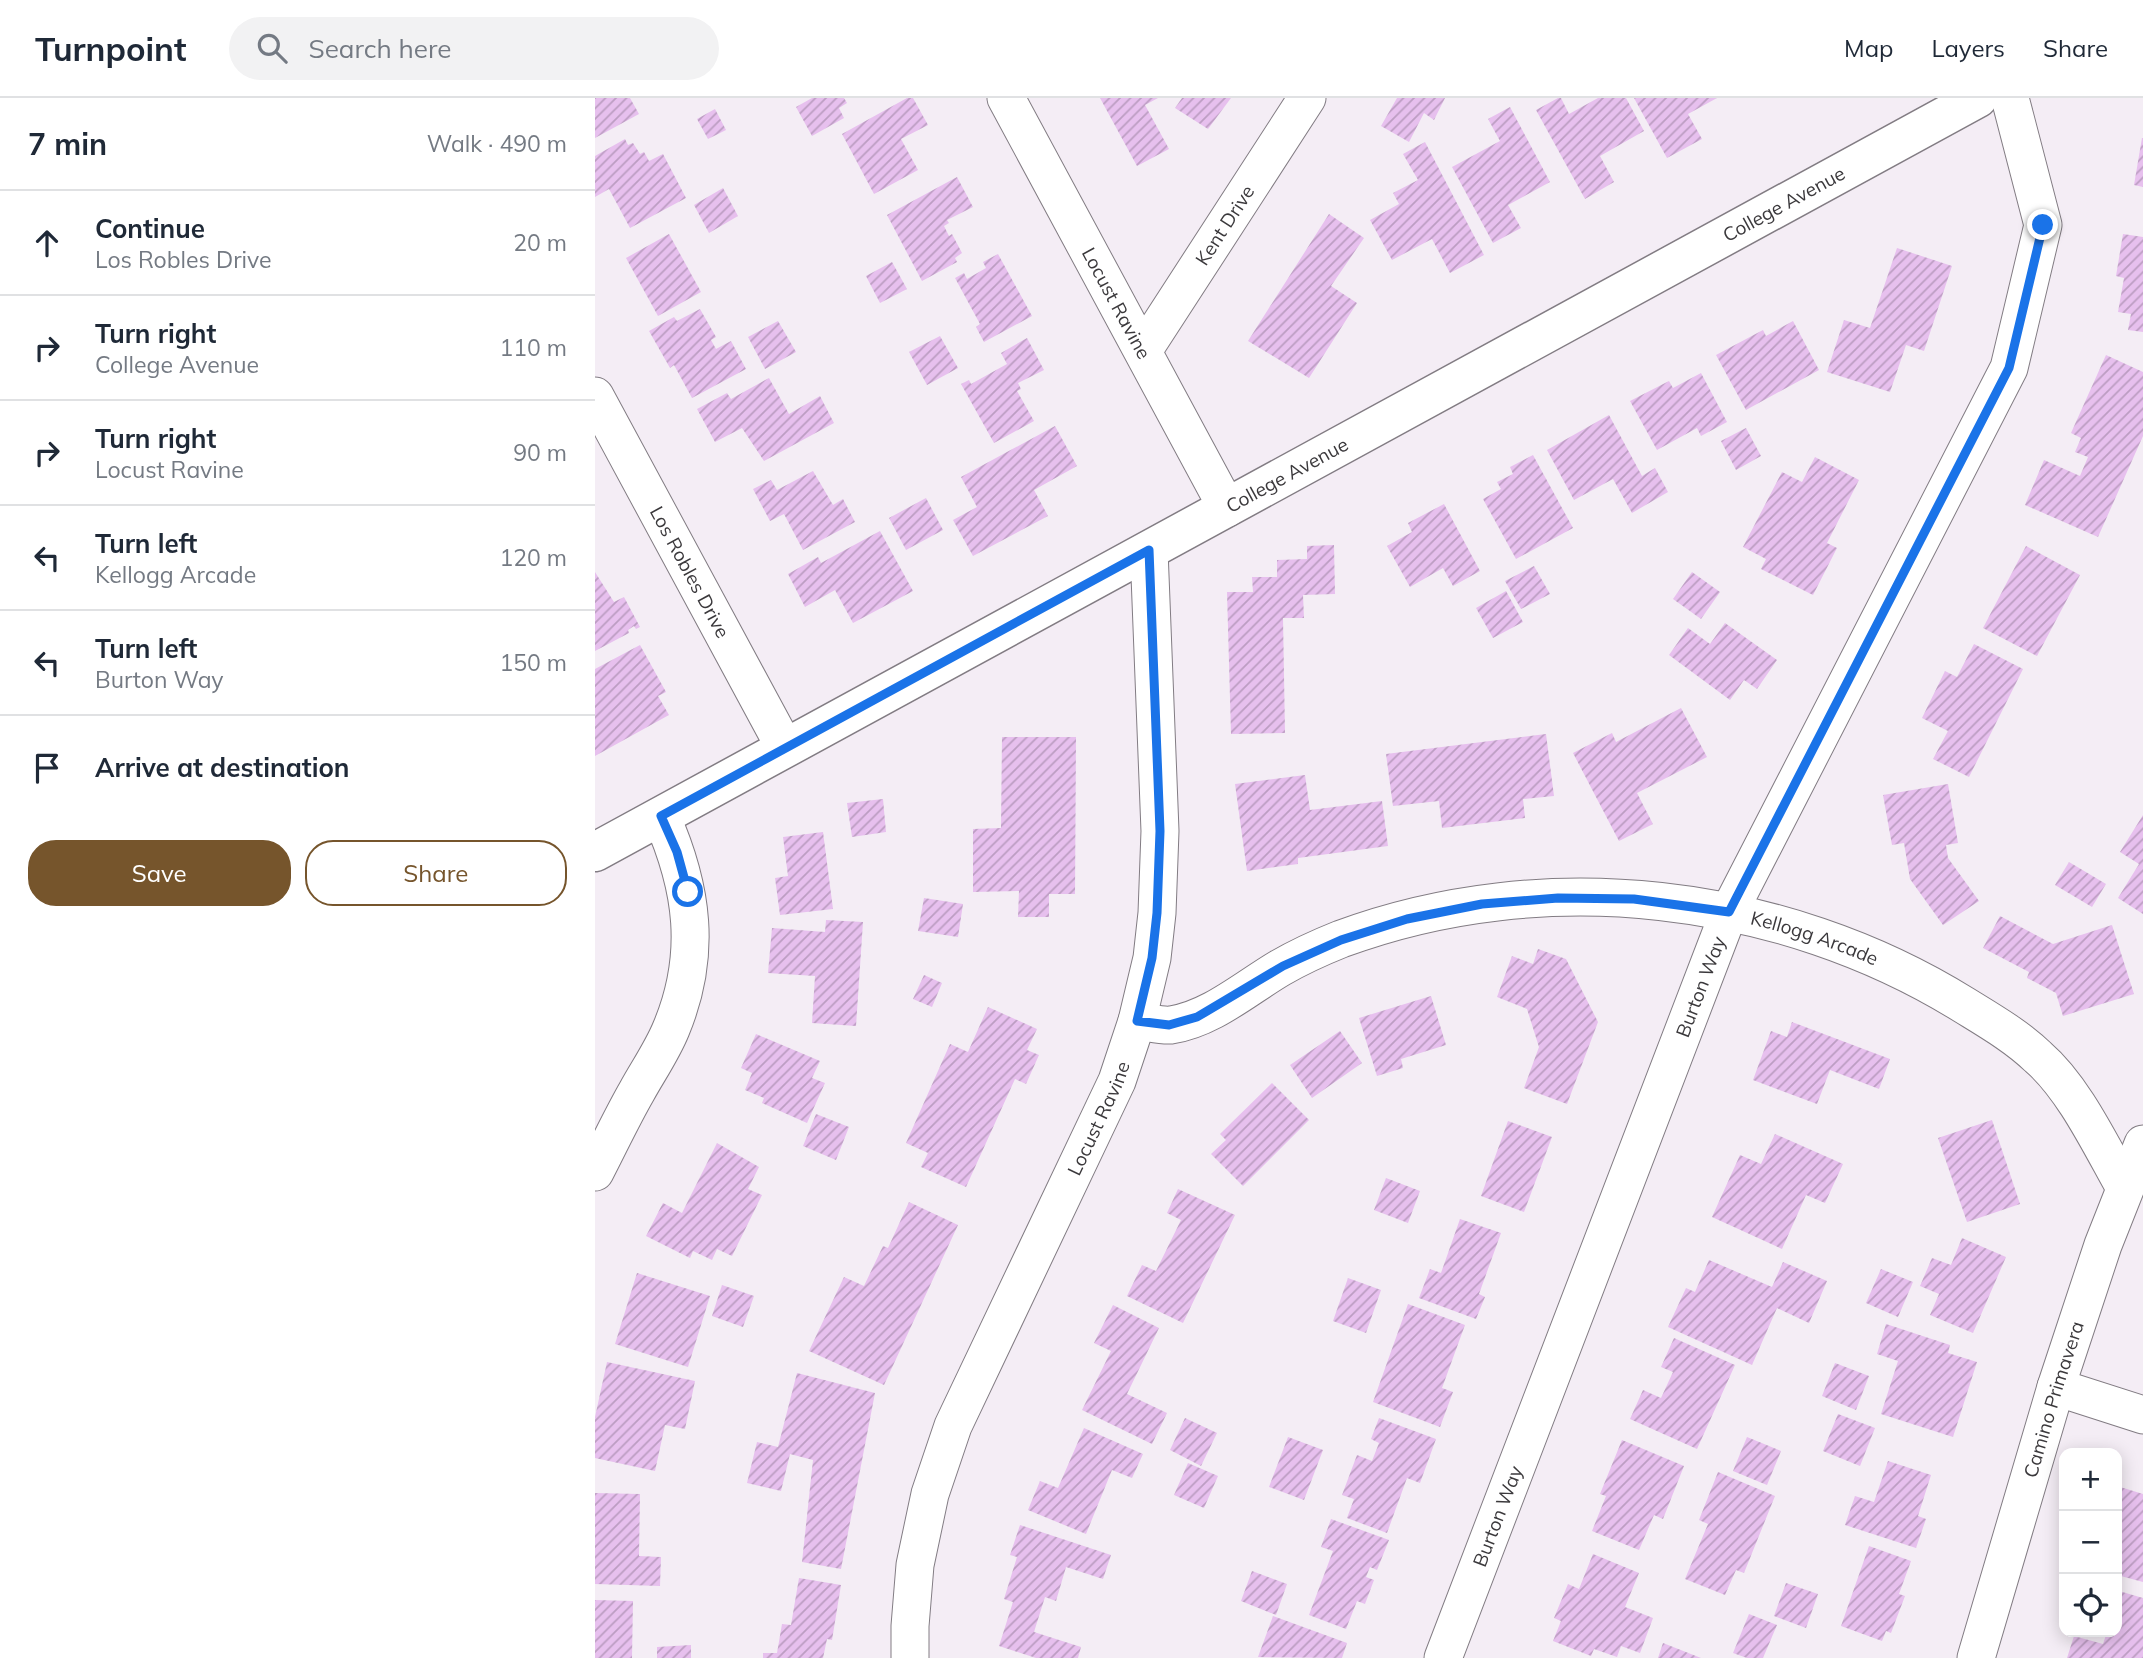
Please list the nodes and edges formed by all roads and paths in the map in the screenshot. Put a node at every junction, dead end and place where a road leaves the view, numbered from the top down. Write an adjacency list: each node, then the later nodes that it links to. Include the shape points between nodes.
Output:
1 (1006, 98): 5 (street, Locust Ravine)
2 (1307, 98): 5 (street, Kent Drive)
3 (1978, 98): 7 (street, College Avenue)
4 (2010, 98): 12 (street, Burton Way, via 2043,225 2009,368)
5 (1143, 351): 7 (street, Locust Ravine)
6 (595, 396): 9 (street, Los Robles Drive)
7 (1227, 508): 8 (street, College Avenue)
8 (1149, 550): 9 (street, College Avenue); 13 (street, Locust Ravine, via 1160,831 1152,958)
9 (785, 748): 10 (street, College Avenue)
10 (661, 816): 11 (street, College Avenue); 15 (street, via 688,892 691,939 685,986 670,1031)
11 (595, 852)
12 (1729, 912): 13 (street, Kellogg Arcade, via 1634,899 1482,904 1407,919 1341,940 1283,966 1197,1017 1169,1025); 16 (street, Kellogg Arcade, via 1797,929 1869,955 1938,989 2005,1030 2066,1087); 20 (street, Burton Way)
13 (1137, 1021): 19 (street, Locust Ravine, via 1117,1081 953,1426 930,1494 915,1565)
14 (2143, 1144): 16 (street, Camino Primavera)
15 (595, 1172)
16 (2125, 1188): 17 (street, Camino Primavera)
17 (2056, 1387): 18 (street); 21 (street, Camino Primavera)
18 (2143, 1415)
19 (910, 1658)
20 (1443, 1658)
21 (1976, 1658)

